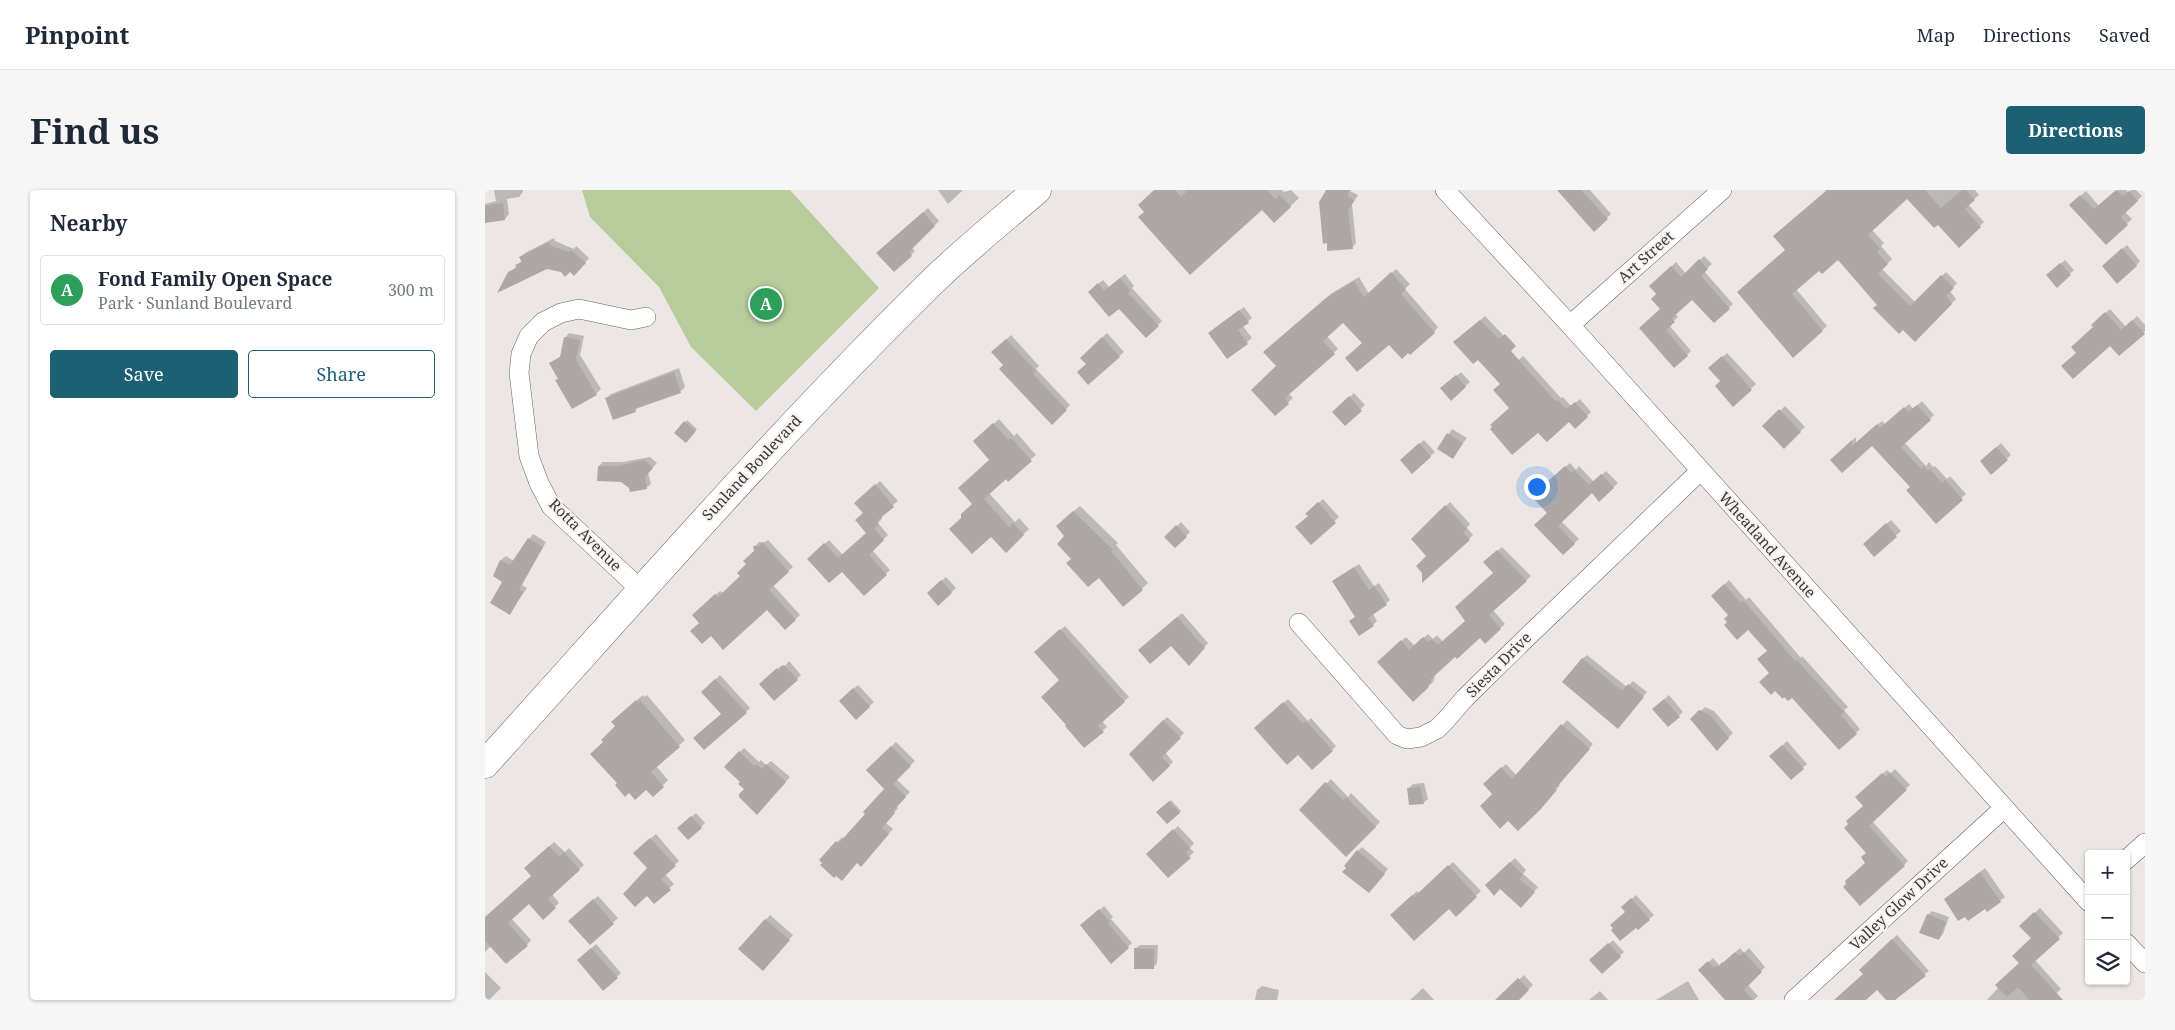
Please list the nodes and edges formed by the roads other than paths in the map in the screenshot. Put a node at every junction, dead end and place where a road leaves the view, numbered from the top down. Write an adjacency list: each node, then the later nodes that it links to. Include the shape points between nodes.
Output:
1 (1037, 190): 7 (main road, Sunland Boulevard, via 927,286)
2 (1445, 190): 5 (street, Wheatland Avenue)
3 (1722, 190): 5 (street, Art Street)
4 (646, 317): 7 (street, Rotta Avenue, via 631,320 579,309 561,313 543,322 529,336 521,354 519,373 529,456 551,506)
5 (1570, 325): 6 (street, Wheatland Avenue)
6 (1700, 471): 8 (street, Siesta Drive, via 1445,721 1421,737 1407,739 1397,735); 10 (street, Wheatland Avenue)
7 (641, 590): 9 (main road, Sunland Boulevard)
8 (1299, 623)
9 (485, 764)
10 (2003, 808): 13 (street, Wheatland Avenue); 16 (street, Valley Glow Drive)
11 (2145, 843): 12 (street)
12 (2130, 856)
13 (2085, 895)
14 (2130, 947): 15 (street)
15 (2145, 964)
16 (1794, 1000)

